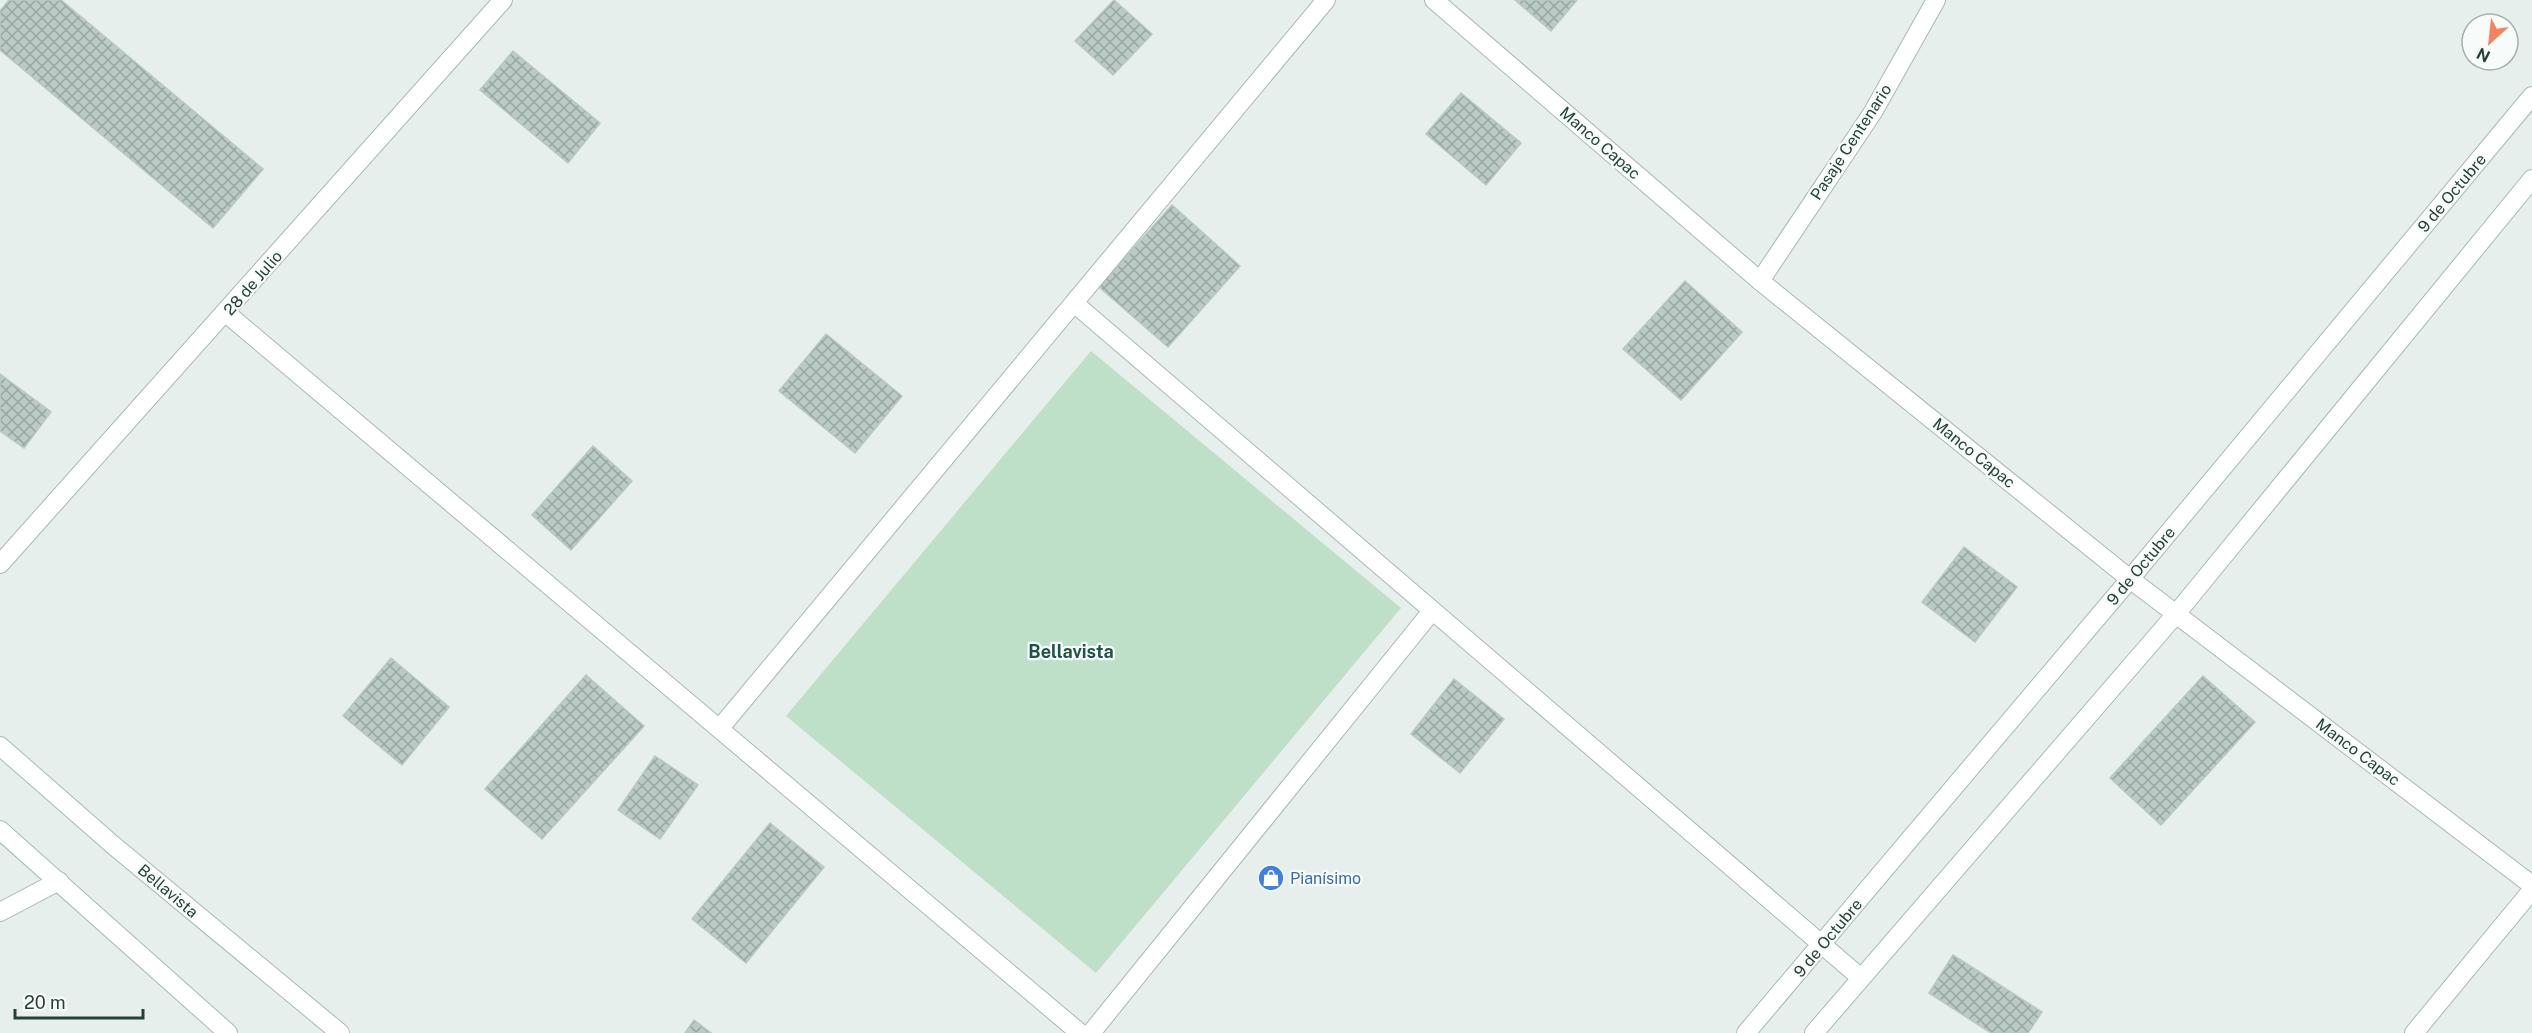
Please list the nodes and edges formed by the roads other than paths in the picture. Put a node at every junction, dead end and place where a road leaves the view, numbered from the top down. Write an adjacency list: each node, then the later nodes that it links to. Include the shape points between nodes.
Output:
1 (503, 0): 9 (street, 28 de Julio)
2 (1326, 0): 8 (street)
3 (1434, 0): 7 (street, Manco Capac)
4 (1936, 0): 7 (street, Pasaje Centenario, via 1873,112)
5 (2532, 96): 11 (street, 9 de Octubre)
6 (2532, 179): 13 (street)
7 (1760, 281): 11 (street, Manco Capac)
8 (1074, 303): 12 (street); 14 (street)
9 (226, 314): 10 (street, 28 de Julio); 14 (street)
10 (0, 564)
11 (2130, 579): 13 (street, Manco Capac); 21 (street, 9 de Octubre)
12 (1432, 611): 21 (street); 26 (street)
13 (2175, 614): 18 (street, Manco Capac); 22 (street)
14 (720, 728): 25 (street)
15 (0, 746): 24 (street, Bellavista)
16 (0, 830): 17 (street)
17 (59, 881): 20 (street); 23 (street)
18 (2532, 885)
19 (2532, 890): 29 (street)
20 (0, 912)
21 (1822, 944): 22 (street); 27 (street, 9 de Octubre)
22 (1861, 978): 28 (street)
23 (228, 1033)
24 (340, 1033)
25 (1080, 1033)
26 (1091, 1033)
27 (1746, 1033)
28 (1814, 1033)
29 (2414, 1033)

